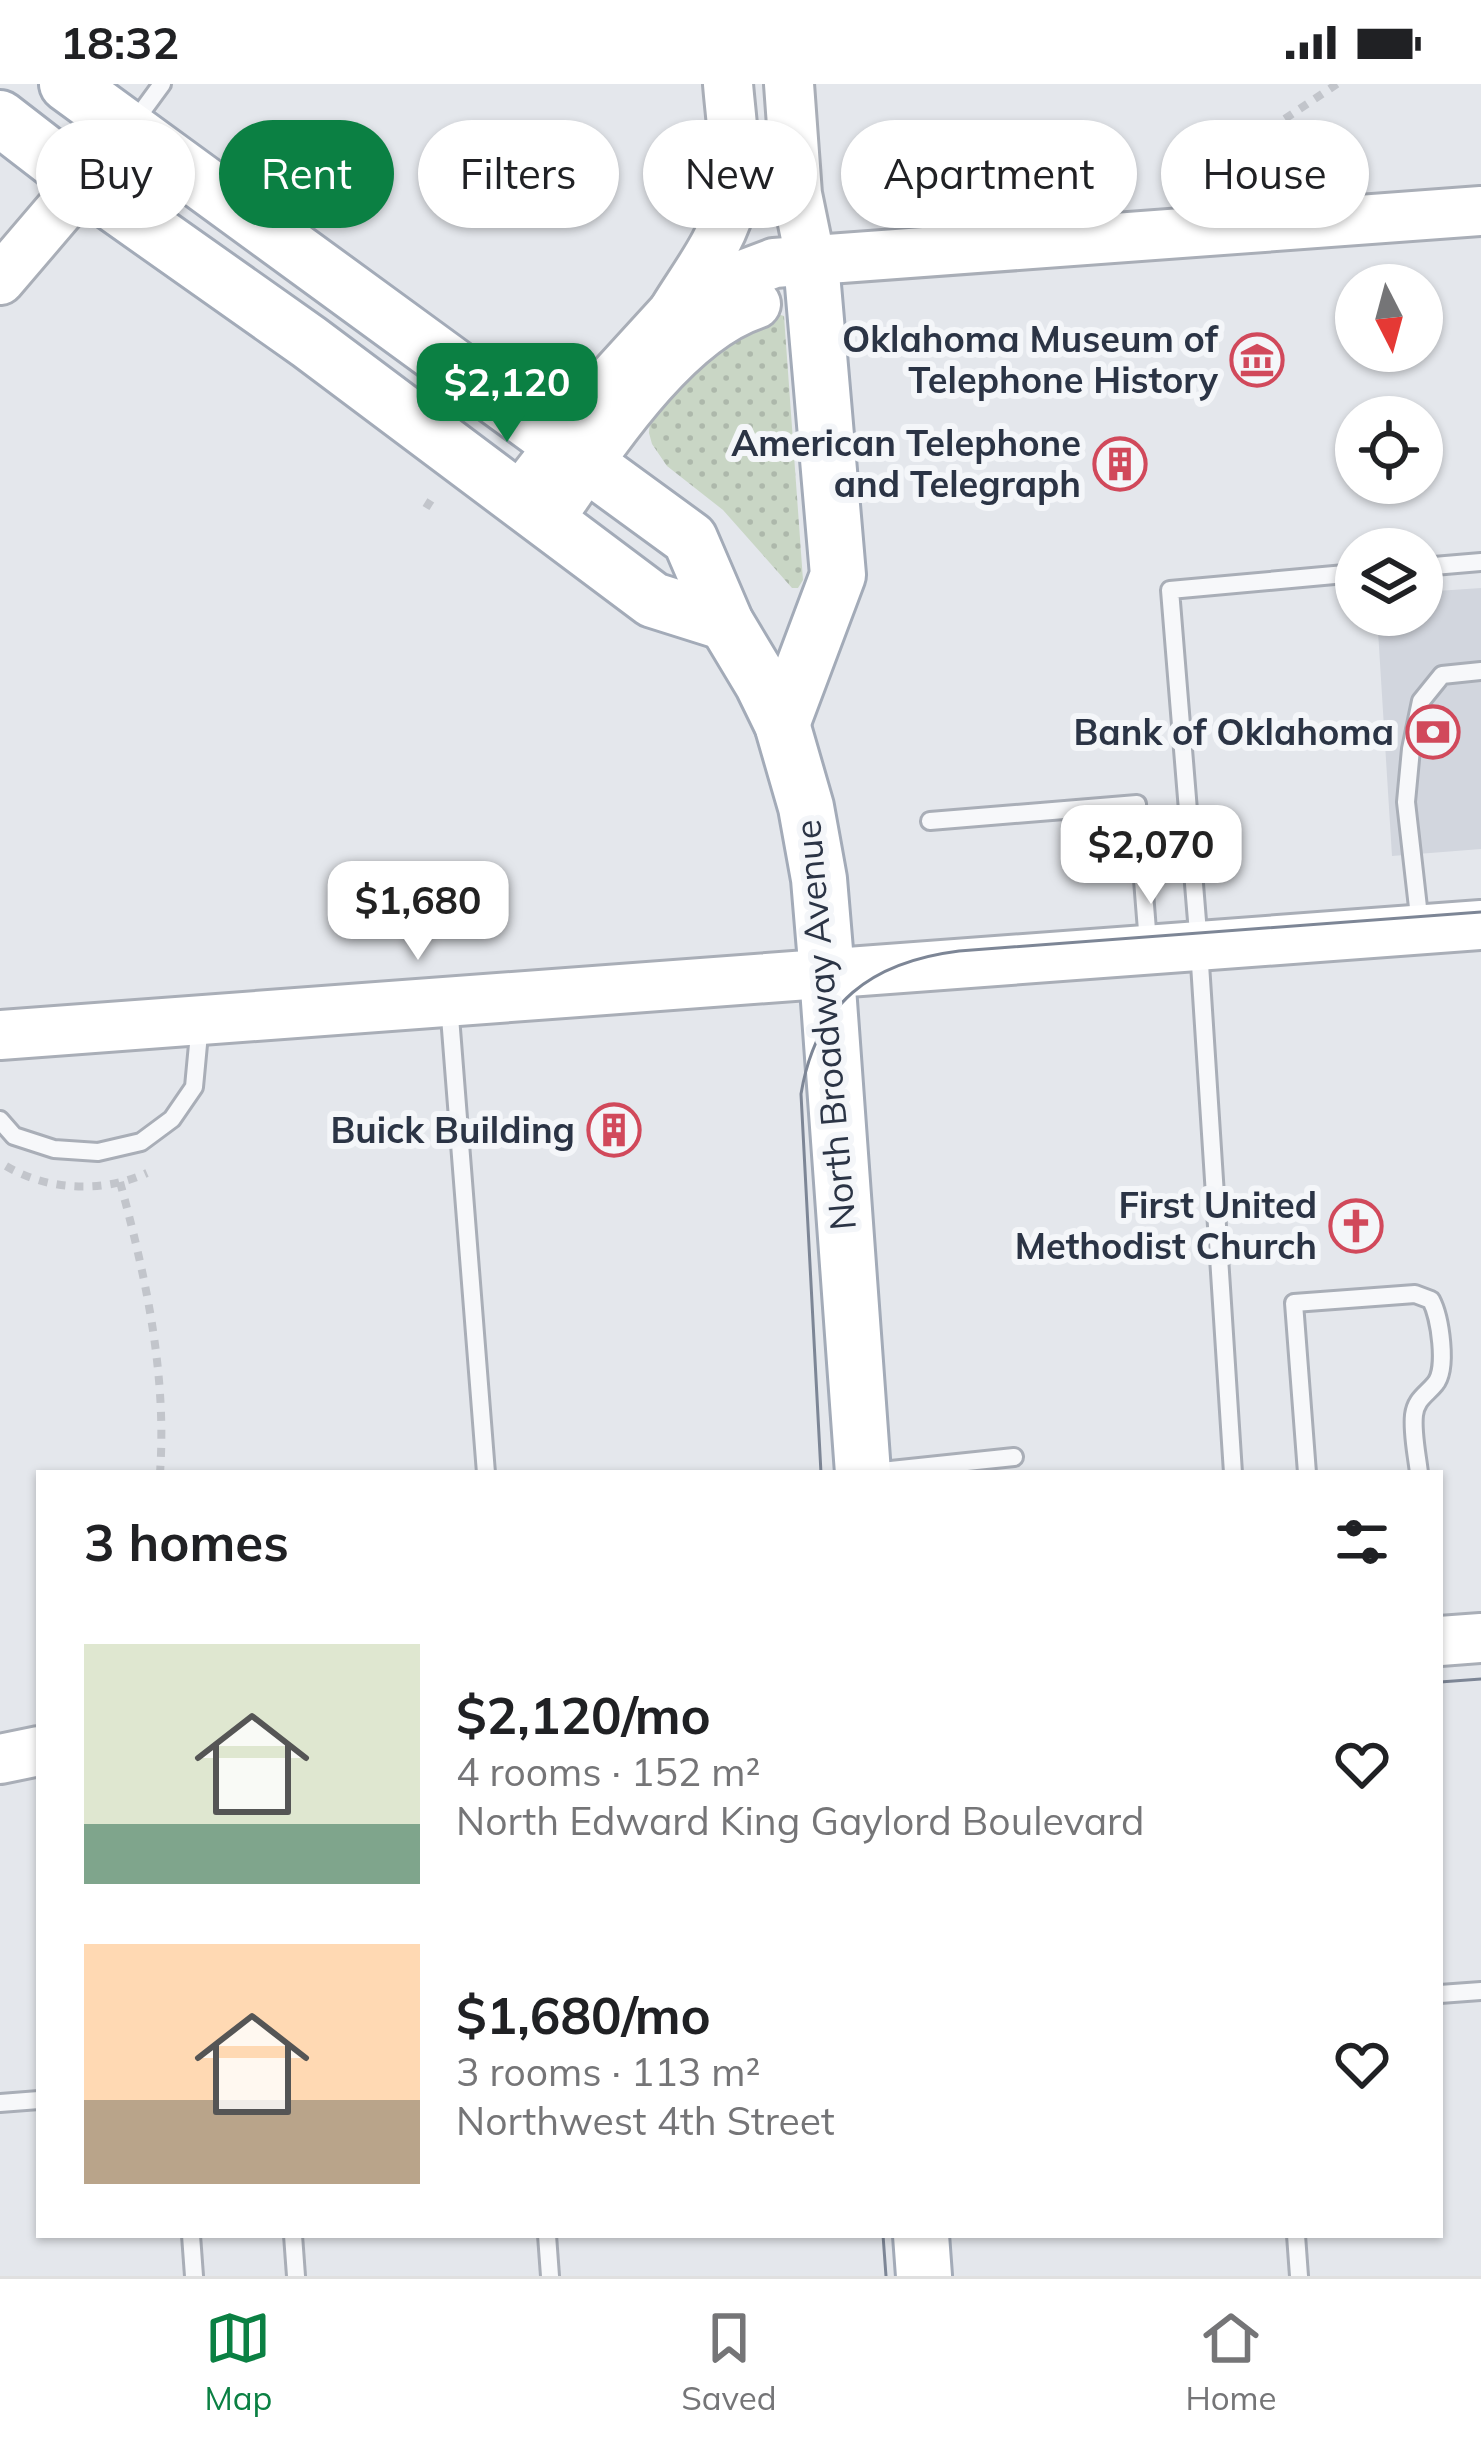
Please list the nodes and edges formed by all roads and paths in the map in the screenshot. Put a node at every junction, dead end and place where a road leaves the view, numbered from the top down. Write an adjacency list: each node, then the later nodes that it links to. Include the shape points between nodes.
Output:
1 (67, 84): 7 (main road, North Broadway Avenue)
2 (162, 84): 8 (lane)
3 (728, 84): 19 (street, via 731,204)
4 (789, 84): 17 (street)
5 (1337, 84): 9 (path)
6 (0, 118): 10 (main road)
7 (115, 120)
8 (135, 120)
9 (1283, 120)
10 (36, 146)
11 (195, 179): 20 (main road, North Broadway Avenue)
12 (36, 209): 16 (street)
13 (1481, 211): 17 (street)
14 (45, 228): 18 (street)
15 (147, 228): 21 (main road)
16 (0, 229)
17 (811, 262): 19 (street, via 773,263); 20 (street, via 780,296 715,323); 27 (main road, via 838,575)
18 (0, 280)
19 (673, 313): 20 (street, via 630,358)
20 (575, 454): 21 (street); 25 (main road, North Broadway Avenue, via 690,539)
21 (533, 510): 25 (main road, via 653,600)
22 (1481, 562): 23 (lane)
23 (1443, 565)
24 (1335, 575): 31 (lane, via 1171,590)
25 (726, 623): 27 (main road, North Broadway Avenue)
26 (1481, 671): 30 (lane, via 1442,675 1421,701 1406,802)
27 (782, 724): 33 (main road, North Broadway Avenue, via 819,879)
28 (930, 821): 32 (lane, via 1137,804)
29 (1481, 925): 30 (street)
30 (1420, 929): 31 (street)
31 (1198, 946): 32 (street); 44 (lane)
32 (1149, 950): 33 (street)
33 (827, 974): 34 (street); 42 (main road, North Broadway Avenue)
34 (449, 1003): 35 (street); 41 (lane)
35 (201, 1021): 36 (street); 37 (lane, via 194,1087 172,1119 141,1142 98,1152 54,1149 14,1136)
36 (5, 1036)
37 (0, 1120)
38 (120, 1182): 40 (path, via 152,1322)
39 (1014, 1457): 43 (lane)
40 (160, 1470)
41 (486, 1470)
42 (863, 1470)
43 (891, 1470)
44 (1233, 1470)
45 (1307, 1470): 46 (lane, via 1294,1303 1415,1294 1438,1312 1442,1369 1414,1414)
46 (1419, 1470)
47 (1481, 1638): 48 (street)
48 (1443, 1642)
49 (0, 1737): 50 (street)
50 (36, 1739)
51 (36, 1752): 52 (street)
52 (0, 1759)
53 (1481, 1991): 54 (lane)
54 (1443, 1994)
55 (36, 2100): 56 (lane)
56 (0, 2103)
57 (191, 2238): 62 (lane)
58 (292, 2238): 63 (lane)
59 (547, 2238): 64 (lane)
60 (921, 2238): 65 (main road)
61 (1296, 2238): 66 (lane)
62 (194, 2276)
63 (296, 2276)
64 (550, 2276)
65 (924, 2276)
66 (1299, 2276)

